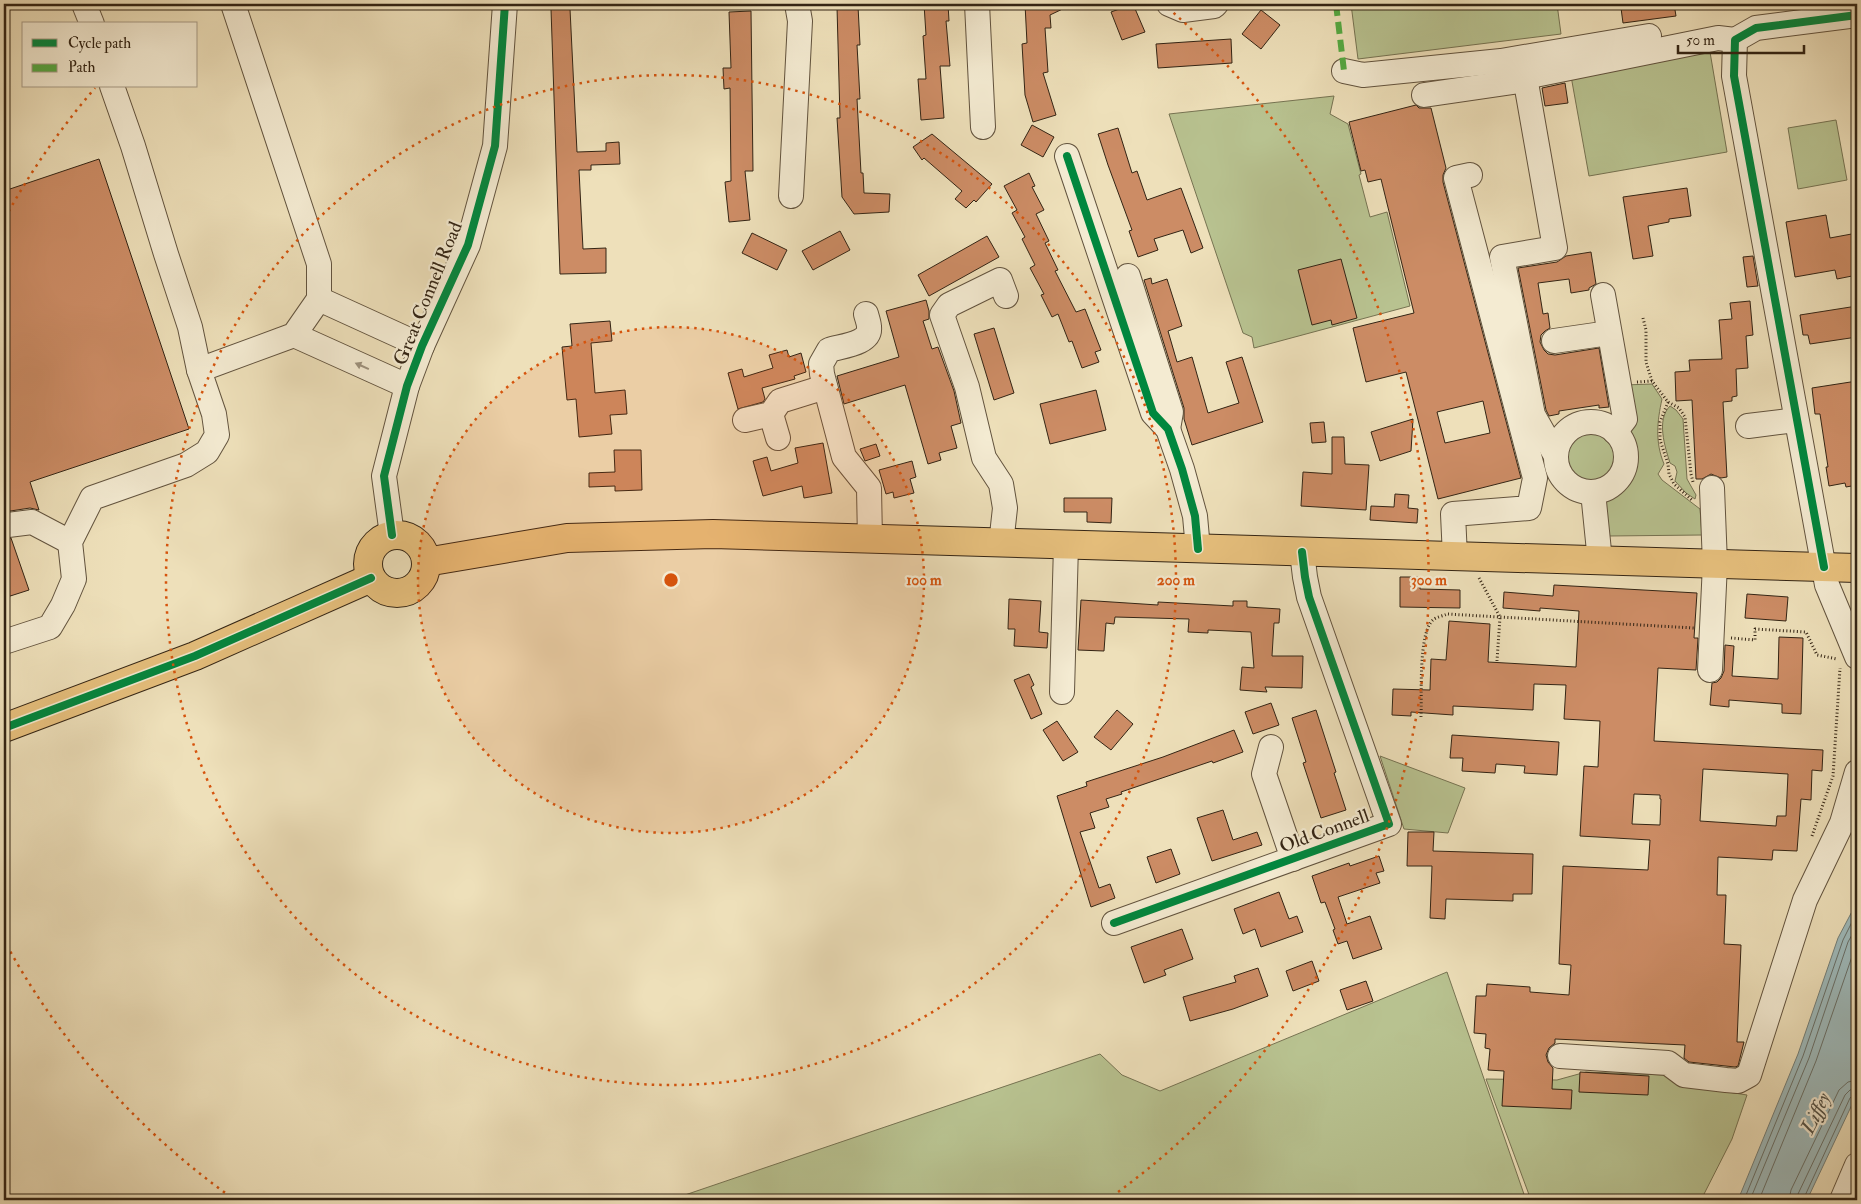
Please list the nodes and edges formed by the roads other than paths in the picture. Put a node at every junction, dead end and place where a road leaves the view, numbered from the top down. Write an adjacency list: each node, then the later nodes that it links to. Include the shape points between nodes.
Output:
1 (84, 4): 9 (street)
2 (233, 4): 22 (street, via 319,264)
3 (505, 4): 27 (street, Great Connell Road, via 495,146 468,245)
4 (797, 4): 18 (street, via 800,21)
5 (977, 4): 15 (street)
6 (1169, 4): 7 (street, via 1183,10)
7 (1216, 4)
8 (1857, 15): 10 (street, via 1756,28)
9 (91, 22)
10 (1735, 40): 11 (street, via 1715,26 1501,60 1364,74); 12 (street, via 1718,38); 33 (street, via 1734,76)
11 (1344, 71)
12 (1525, 77): 14 (street, via 1520,81); 38 (street, via 1555,248 1502,258 1533,416)
13 (113, 88): 28 (street, via 190,327)
14 (1424, 95)
15 (983, 127)
16 (1067, 156): 35 (street, via 1153,413)
17 (1470, 175): 49 (street, via 1456,178 1535,478 1529,508 1453,514)
18 (791, 196)
19 (1128, 276): 35 (street, via 1171,412)
20 (1603, 295): 24 (street)
21 (1006, 296): 45 (street, via 1000,280 949,305 942,315 967,387 984,458 1001,484 1005,508)
22 (319, 299): 25 (street); 27 (street)
23 (866, 314): 30 (street, via 870,328 867,336 829,350 823,358)
24 (1609, 333): 26 (street); 36 (street, via 1625,419)
25 (294, 335): 28 (street); 29 (street, one-way to 25)
26 (1554, 341)
27 (422, 346): 29 (street, Great Connell Road)
28 (199, 370): 44 (street, via 214,414 217,435 207,452 186,466 92,498)
29 (407, 386): 42 (street, Great Connell Road, via 384,476)
30 (825, 387): 31 (street, via 780,401); 43 (street, via 844,457 870,488)
31 (771, 414): 32 (street); 37 (street)
32 (745, 420)
33 (1796, 420): 34 (street); 53 (street)
34 (1748, 426)
35 (1168, 428): 47 (street, via 1195,516)
36 (1615, 432): 38 (street, via 1601,424 1583,423 1565,433); 39 (street, via 1625,450 1624,468 1614,484)
37 (778, 438)
38 (1556, 454): 39 (street, via 1559,473 1568,484)
39 (1593, 492): 50 (street)
40 (1710, 501): 52 (street)
41 (8, 525): 44 (street, via 32,522)
42 (392, 535): 51 (main road, via 412,538 424,551); 55 (main road, via 376,542 369,552 367,562)
43 (870, 540): 45 (main road); 51 (main road, via 713,534 567,538)
44 (70, 542): 56 (street, via 74,579 64,605 50,627)
45 (1002, 544): 46 (main road)
46 (1066, 545): 47 (main road); 59 (street)
47 (1198, 549): 48 (main road)
48 (1302, 552): 49 (main road); 63 (street, Old Connell, via 1309,597 1389,824)
49 (1466, 557): 50 (main road)
50 (1600, 561): 52 (main road)
51 (426, 562): 55 (main road, via 418,584 397,594 384,591)
52 (1715, 564): 53 (main road); 58 (street)
53 (1824, 567): 54 (main road); 57 (street)
54 (1857, 568)
55 (371, 578): 60 (main road, via 195,656)
56 (4, 642)
57 (1851, 656)
58 (1710, 670)
59 (1062, 692)
60 (4, 728)
61 (1271, 747): 63 (street, via 1264,774)
62 (1857, 772): 65 (street, via 1842,823 1805,900 1749,1074 1738,1081 1726,1080 1684,1075 1668,1063)
63 (1293, 859): 64 (street, Old Connell)
64 (1114, 923)
65 (1560, 1056)
66 (1857, 1165): 67 (street)
67 (1842, 1200)

